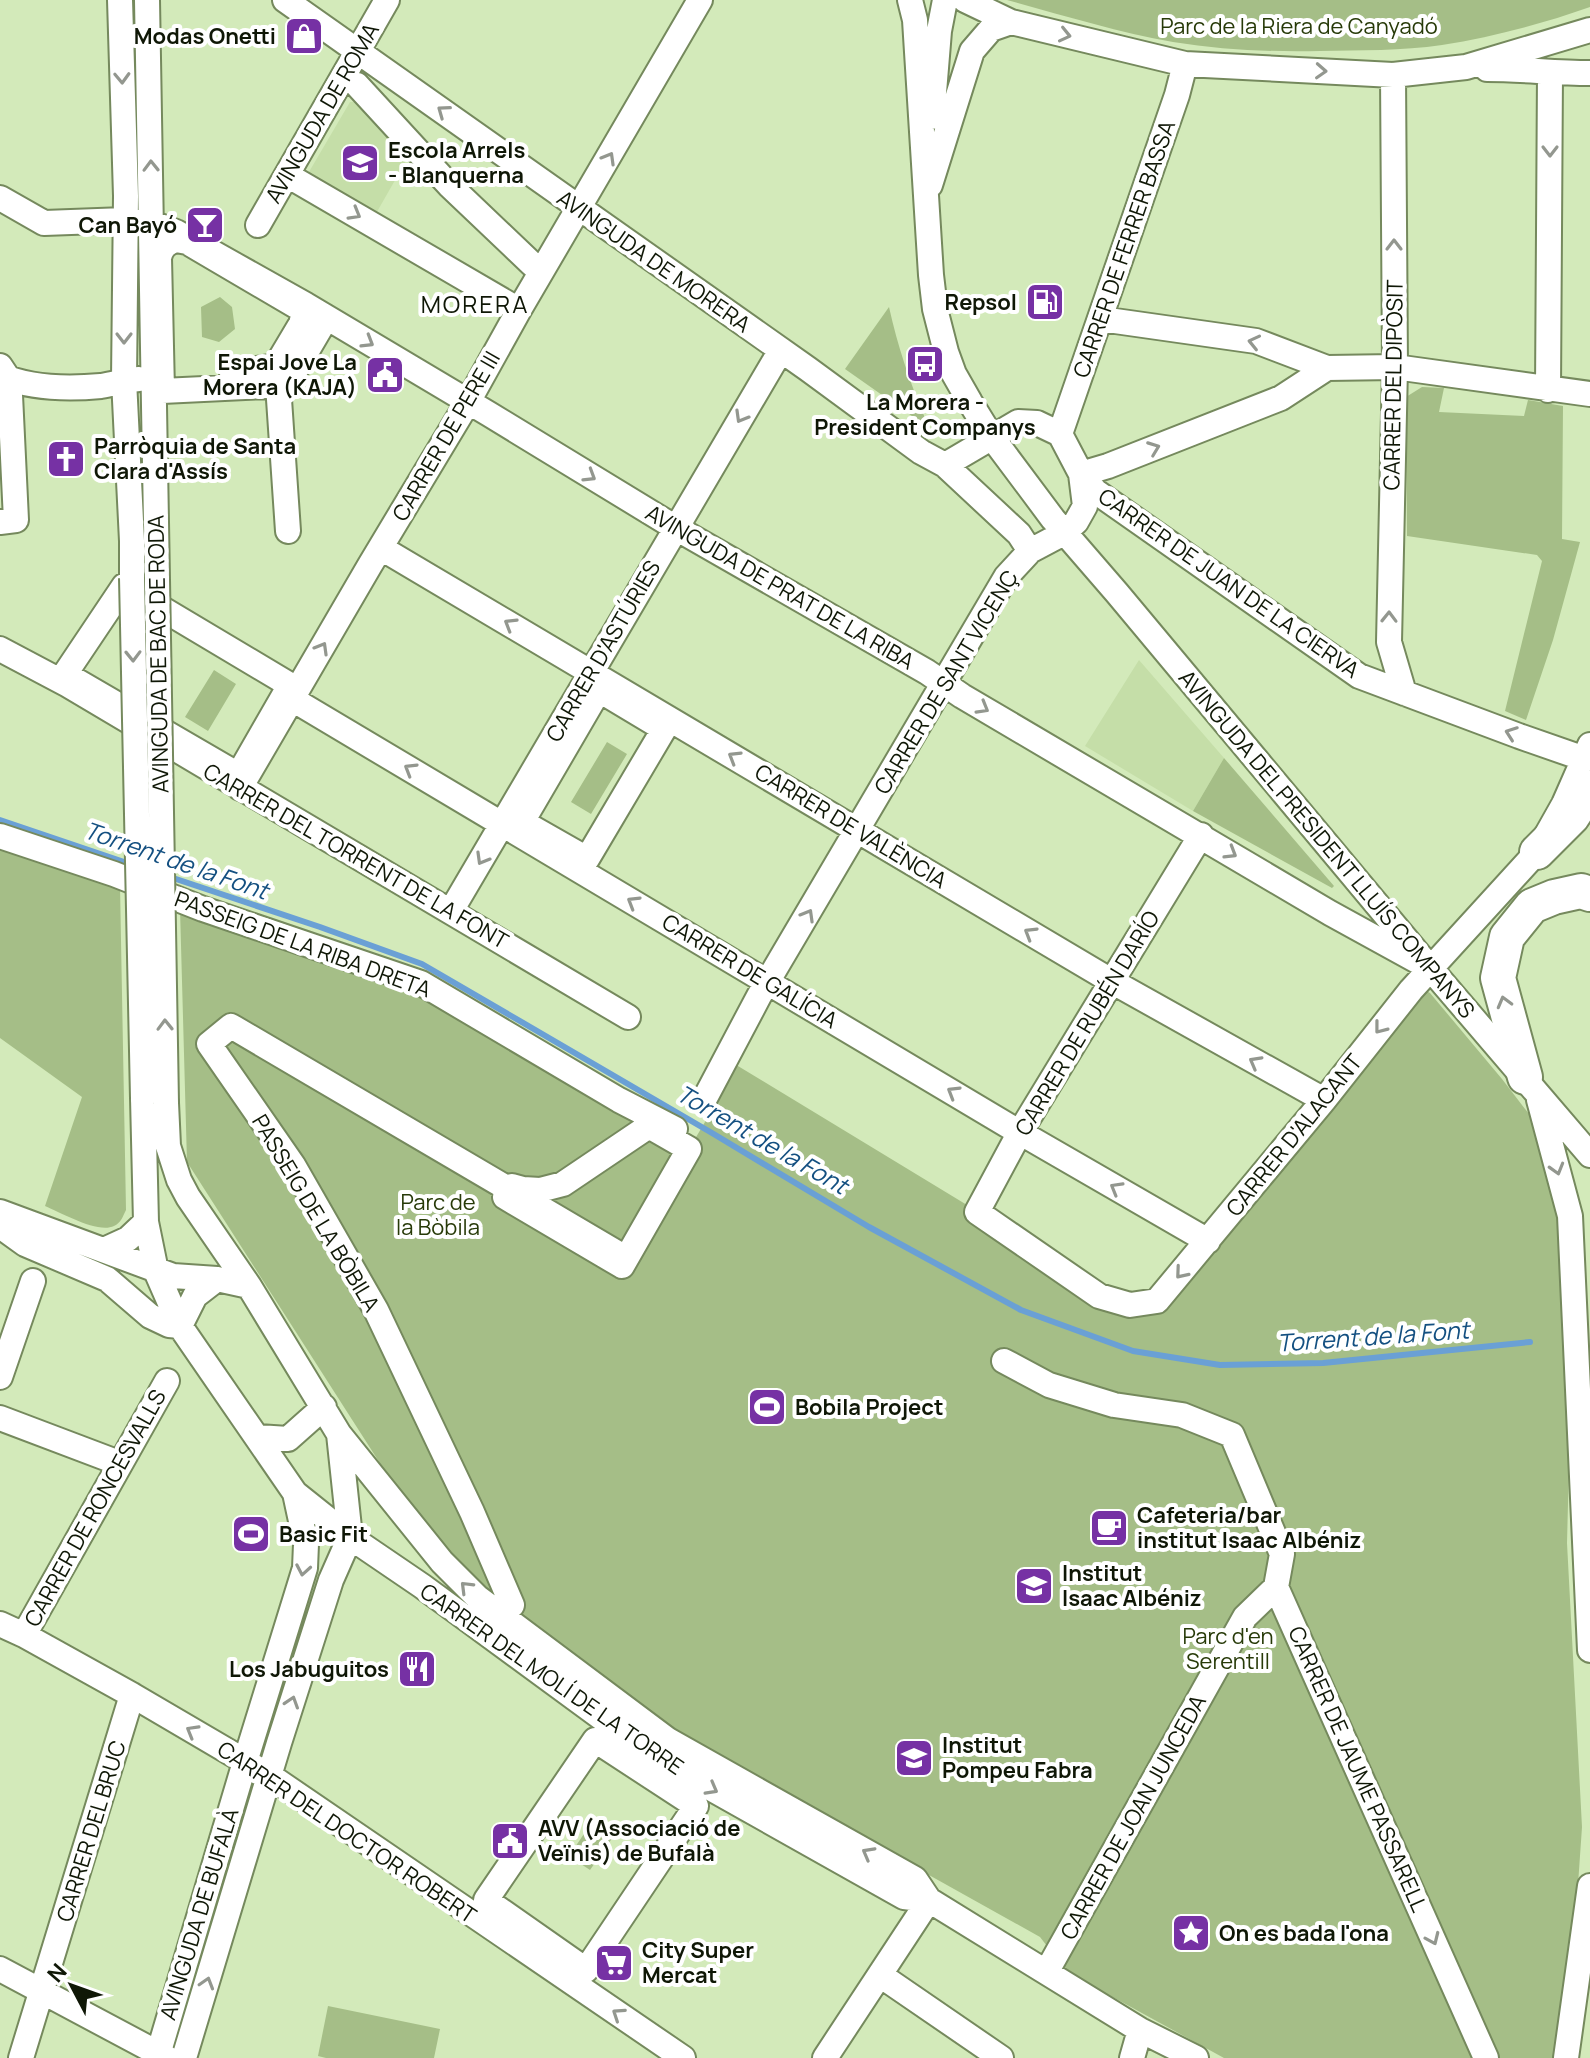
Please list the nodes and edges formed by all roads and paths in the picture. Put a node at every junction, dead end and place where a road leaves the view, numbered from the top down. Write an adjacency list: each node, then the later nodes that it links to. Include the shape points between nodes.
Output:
1 (120, 0): 22 (street, AVINGUDA DE BAC DE RODA, one-way to 22)
2 (147, 0): 23 (street, AVINGUDA DE BAC DE RODA, one-way to 2)
3 (285, 0): 11 (street, AVINGUDA DE MORERA)
4 (387, 0): 11 (street, AVINGUDA DE ROMA)
5 (700, 0): 21 (street, CARRER DE PERE III, one-way to 5)
6 (910, 0): 20 (street)
7 (945, 0): 20 (street)
8 (965, 0): 9 (street)
9 (1011, 22): 12 (street, one-way to 12); 20 (street, via 991,29 972,51)
10 (1590, 30): 13 (street, via 1466,67)
11 (358, 50): 18 (street, AVINGUDA DE ROMA); 21 (street, AVINGUDA DE MORERA, one-way to 11)
12 (1185, 64): 16 (street, one-way to 16); 28 (street, CARRER DE FERRER BASSA)
13 (1440, 69): 14 (street); 16 (street)
14 (1550, 73): 15 (street); 36 (street, one-way to 36)
15 (1590, 73)
16 (1393, 75): 30 (street, CARRER DEL DIPÒSIT, one-way to 16)
17 (357, 85): 25 (street, via 449,185)
18 (287, 175): 24 (street, AVINGUDA DE ROMA); 27 (street, one-way to 27)
19 (0, 198): 22 (street, AVINGUDA DE PRAT DE LA RIBA, via 44,223)
20 (926, 199): 40 (street, AVINGUDA DEL PRESIDENT LLUÍS COMPANYS, via 935,309 946,352)
21 (580, 209): 27 (street, CARRER DE PERE III); 29 (street, AVINGUDA DE MORERA)
22 (125, 220): 23 (street, AVINGUDA DE PRAT DE LA RIBA); 35 (street, AVINGUDA DE BAC DE RODA, one-way to 35)
23 (152, 223): 26 (street, AVINGUDA DE PRAT DE LA RIBA); 34 (street, AVINGUDA DE BAC DE RODA)
24 (258, 225)
25 (532, 264)
26 (305, 308): 33 (street, via 321,327 287,385); 34 (street, via 187,242 168,242 159,258); 38 (street, AVINGUDA DE PRAT DE LA RIBA, one-way to 38)
27 (519, 310): 38 (street, CARRER DE PERE III)
28 (1101, 319): 31 (street, one-way to 28, via 1256,341); 39 (street, CARRER DE FERRER BASSA)
29 (781, 350): 41 (street, AVINGUDA DE MORERA); 44 (street, CARRER D'ASTÚRIES, one-way to 44)
30 (1395, 367): 31 (street); 36 (street); 53 (street, CARRER DEL DIPÒSIT, one-way to 30, via 1389,642)
31 (1327, 368): 42 (street, one-way to 31, via 1281,398)
32 (3, 373): 35 (street, via 57,387); 43 (street, via 10,395)
33 (277, 375): 34 (street, via 162,391); 45 (street)
34 (157, 377): 35 (street); 69 (street, AVINGUDA DE BAC DE RODA, one-way to 34, bridge)
35 (124, 380): 69 (street, AVINGUDA DE BAC DE RODA, one-way to 69, bridge)
36 (1548, 390): 37 (street)
37 (1590, 394)
38 (468, 402): 44 (street, AVINGUDA DE PRAT DE LA RIBA, one-way to 44); 47 (street, CARRER DE PERE III)
39 (1060, 434): 40 (street, via 1037,423 1018,422); 42 (street, CARRER DE JUAN DE LA CIERVA)
40 (991, 436): 41 (street); 46 (street, AVINGUDA DEL PRESIDENT LLUÍS COMPANYS)
41 (945, 465): 48 (street, AVINGUDA DE MORERA, via 1019,534)
42 (1081, 474): 46 (street, via 1085,506); 53 (street, CARRER DE JUAN DE LA CIERVA, via 1095,491 1359,676)
43 (8, 521)
44 (676, 528): 50 (street, CARRER D'ASTÚRIES); 51 (street, AVINGUDA DE PRAT DE LA RIBA)
45 (288, 531)
46 (1064, 533): 48 (street, CARRER DE SANT VICENÇ); 64 (street, AVINGUDA DEL PRESIDENT LLUÍS COMPANYS)
47 (381, 548): 50 (street, CARRER DE VALÈNCIA, one-way to 47); 52 (street, CARRER DE PERE III, one-way to 47)
48 (1030, 551): 51 (street, CARRER DE SANT VICENÇ, via 1006,577)
49 (0, 649): 55 (street, CARRER DEL TORRENT DE LA FONT)
50 (592, 672): 56 (street, CARRER D'ASTÚRIES); 57 (street, CARRER DE VALÈNCIA, one-way to 50)
51 (945, 683): 57 (street, CARRER DE SANT VICENÇ); 58 (street, AVINGUDA DE PRAT DE LA RIBA, one-way to 58)
52 (291, 692): 52 (street, via 124,586 65,674 237,774); 55 (street, CARRER DE PERE III); 56 (street, CARRER DE GALÍCIA, one-way to 52)
53 (1404, 693): 54 (street, CARRER DE JUAN DE LA CIERVA, one-way to 53)
54 (1588, 764): 60 (highway, via 1572,817)
55 (240, 788): 63 (street, CARRER DEL TORRENT DE LA FONT)
56 (503, 824): 63 (street, CARRER D'ASTÚRIES, one-way to 63); 65 (street, CARRER DE GALÍCIA, one-way to 56)
57 (857, 830): 65 (street, CARRER DE SANT VICENÇ, one-way to 57); 66 (street, CARRER DE VALÈNCIA, one-way to 57)
58 (1201, 835): 64 (street, AVINGUDA DE PRAT DE LA RIBA, one-way to 64); 66 (street, CARRER DE RUBÉN DARÍO)
59 (0, 836): 72 (street, PASSEIG DE LA RIBA DRETA, via 421,983)
60 (1537, 852): 64 (street, CARRER D'ALACANT)
61 (587, 859): 61 (street, via 522,822 599,690 664,729)
62 (1590, 894): 68 (highway, one-way to 62, via 1498,978 1507,937 1532,906 1581,891)
63 (451, 911): 67 (street, CARRER DEL TORRENT DE LA FONT)
64 (1430, 968): 68 (street, AVINGUDA DEL PRESIDENT LLUÍS COMPANYS); 71 (street, CARRER D'ALACANT, one-way to 71)
65 (769, 982): 70 (street, CARRER DE SANT VICENÇ); 73 (street, CARRER DE GALÍCIA, one-way to 65)
66 (1113, 982): 71 (street, CARRER DE VALÈNCIA, one-way to 66); 73 (street, CARRER DE RUBÉN DARÍO)
67 (628, 1017)
68 (1531, 1086): 74 (street, AVINGUDA DEL PRESIDENT LLUÍS COMPANYS); 93 (street, one-way to 93, via 1570,1216)
69 (154, 1100): 77 (street, AVINGUDA DE BAC DE RODA); 85 (street, AVINGUDA DE BAC DE RODA, via 179,1180)
70 (704, 1100)
71 (1324, 1100): 79 (street, CARRER D'ALACANT)
72 (675, 1129)
73 (1020, 1132): 79 (street, CARRER DE GALÍCIA, one-way to 73); 86 (street, CARRER DE RUBÉN DARÍO, via 977,1212 1099,1296 1130,1305)
74 (1590, 1155)
75 (510, 1191): 75 (street, via 512,1186 540,1190 563,1184 649,1126 689,1149 622,1266 505,1197); 81 (street, PASSEIG DE LA BÒBILA); 101 (street, PASSEIG DE LA BÒBILA, via 231,1026 209,1044 293,1165 376,1310)
76 (0, 1212): 80 (street)
77 (146, 1222): 80 (street, via 128,1239); 82 (street, AVINGUDA DE BAC DE RODA)
78 (0, 1226): 87 (street, via 25,1244 107,1279 150,1316)
79 (1208, 1241): 86 (street, CARRER D'ALACANT, one-way to 86)
80 (104, 1250): 82 (street)
81 (619, 1254)
82 (156, 1271): 83 (street); 87 (street, CARRER DEL MOLÍ DE LA TORRE)
83 (217, 1279): 85 (street); 87 (street, via 195,1296)
84 (33, 1281): 89 (street)
85 (249, 1286): 91 (street, CARRER DEL MOLÍ DE LA TORRE)
86 (1157, 1301)
87 (180, 1326): 95 (street, CARRER DEL MOLÍ DE LA TORRE)
88 (1004, 1361): 100 (street, CARRER DE JAUME PASSARELL, via 1049,1385 1114,1405 1182,1415 1232,1435 1282,1554)
89 (0, 1377)
90 (167, 1381): 96 (street, CARRER DE RONCESVALLS)
91 (324, 1407): 94 (street, CARRER DEL MOLÍ DE LA TORRE); 95 (street, via 288,1439)
92 (0, 1418): 96 (street)
93 (1580, 1422): 97 (street); 104 (street)
94 (339, 1434): 99 (street, CARRER DEL MOLÍ DE LA TORRE); 109 (street, CARRER DEL MOLÍ DE LA TORRE, one-way to 94, via 915,1879 668,1740 477,1597 442,1562)
95 (258, 1437): 98 (street, CARRER DEL MOLÍ DE LA TORRE)
96 (119, 1463): 103 (street, CARRER DE RONCESVALLS)
97 (1590, 1474)
98 (295, 1493): 99 (street, CARRER DEL MOLÍ DE LA TORRE); 106 (street, AVINGUDA DE BUFALÀ, one-way to 106, via 306,1544 305,1568)
99 (350, 1537): 107 (street, AVINGUDA DE BUFALÀ, one-way to 99, via 331,1580); 109 (street, CARRER DEL MOLÍ DE LA TORRE, one-way to 109, via 655,1757 904,1897)
100 (1276, 1587): 112 (street, CARRER DE JOAN JUNCEDA, via 1245,1617); 124 (street, CARRER DE JAUME PASSARELL, one-way to 124)
101 (512, 1605)
102 (0, 1624): 103 (street, CARRER DEL DOCTOR ROBERT)
103 (24, 1635): 105 (street, CARRER DEL DOCTOR ROBERT)
104 (1590, 1650)
105 (132, 1695): 106 (street, CARRER DEL DOCTOR ROBERT, one-way to 105); 114 (street, CARRER DEL BRUC)
106 (245, 1762): 107 (street, CARRER DEL DOCTOR ROBERT); 116 (street, AVINGUDA DE BUFALÀ)
107 (270, 1776): 118 (street, AVINGUDA DE BUFALÀ, one-way to 107); 119 (street, CARRER DEL DOCTOR ROBERT, one-way to 107)
108 (1590, 1886): 125 (street)
109 (929, 1900): 112 (street, CARRER DEL MOLÍ DE LA TORRE); 113 (street)
110 (0, 1969): 114 (street)
111 (586, 1970): 111 (street, via 486,1900 595,1740 696,1806)
112 (1047, 1971): 115 (street, CARRER DEL MOLÍ DE LA TORRE)
113 (880, 1975): 120 (street); 121 (street)
114 (42, 1990): 116 (street); 117 (street, CARRER DEL BRUC)
115 (1140, 2030): 122 (street); 123 (street, CARRER DEL MOLÍ DE LA TORRE)
116 (160, 2056)
117 (21, 2058)
118 (184, 2058)
119 (683, 2058)
120 (825, 2058)
121 (1001, 2058)
122 (1132, 2058)
123 (1196, 2058)
124 (1486, 2058)
125 (1566, 2058)

